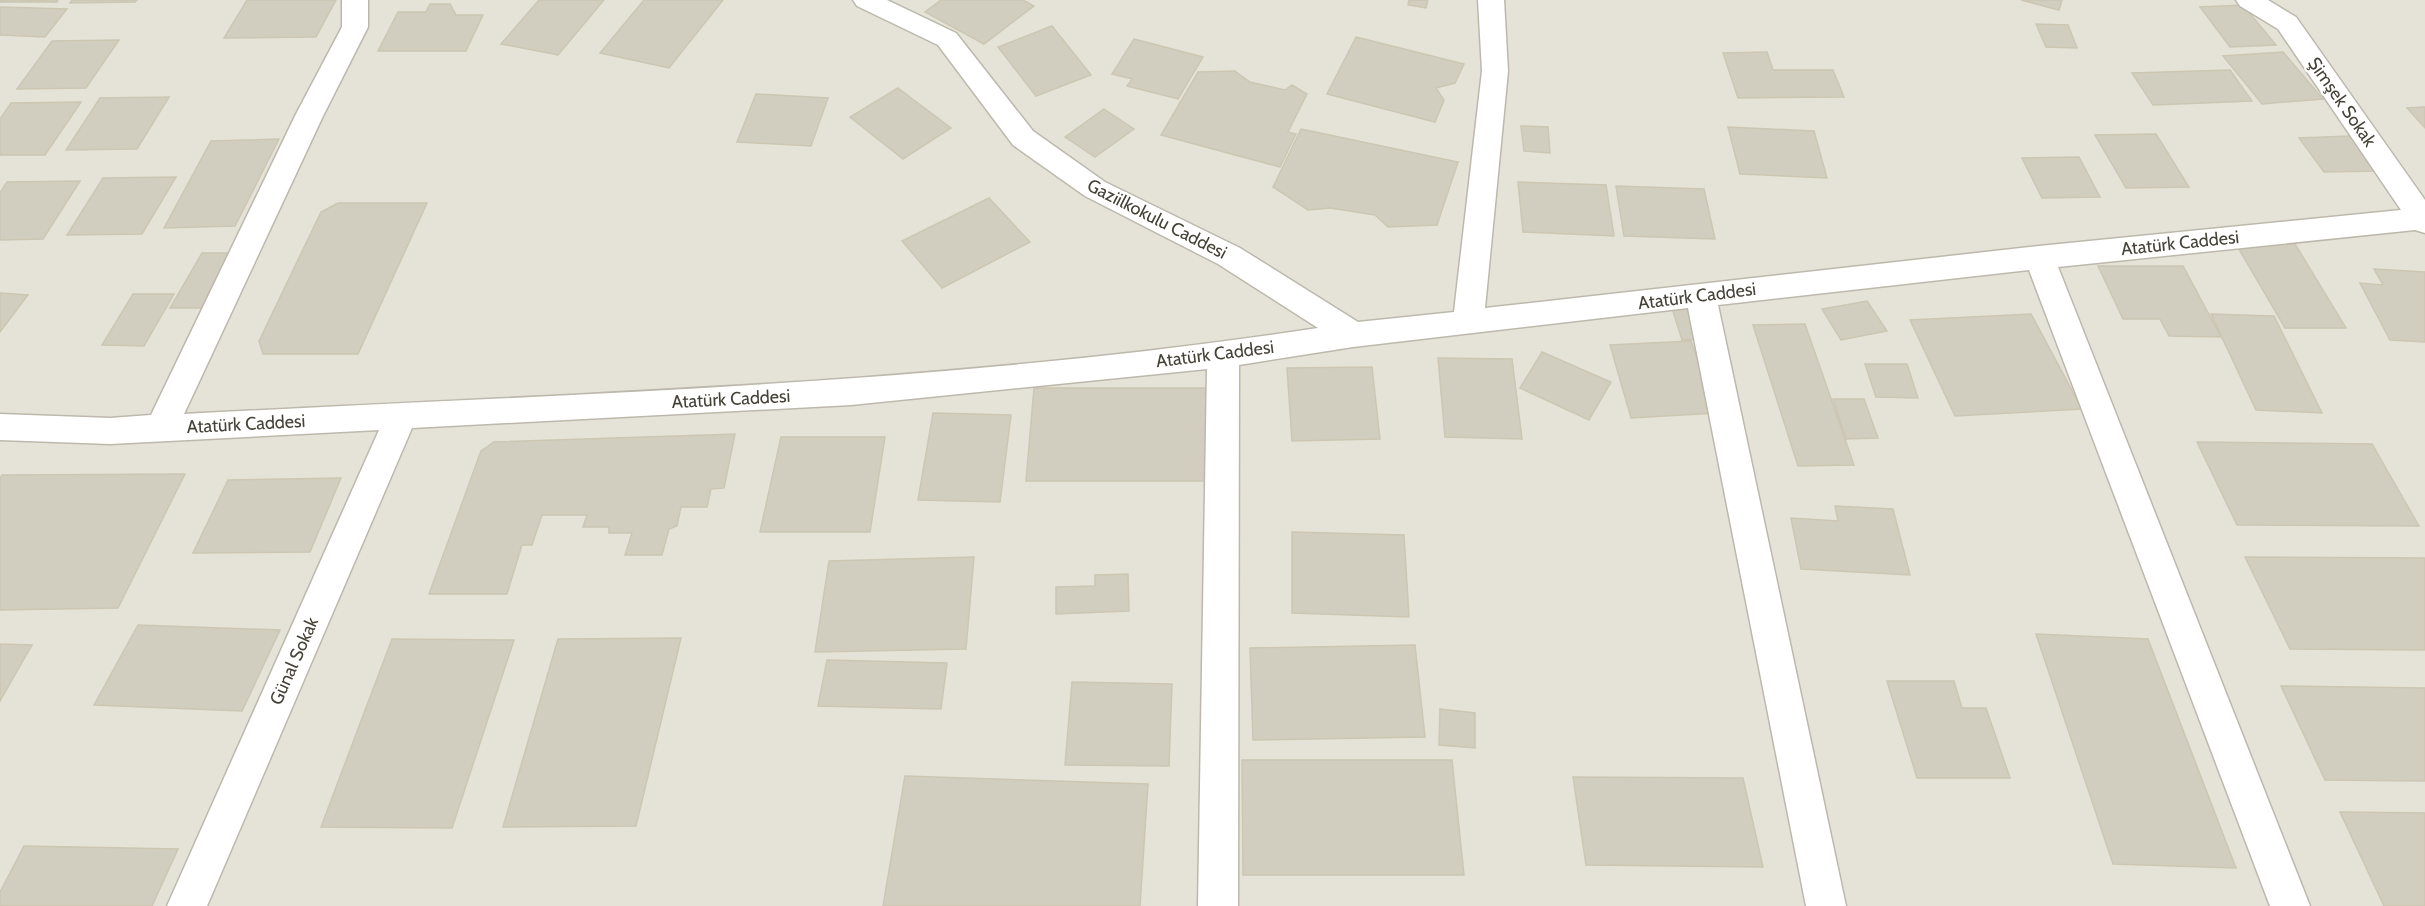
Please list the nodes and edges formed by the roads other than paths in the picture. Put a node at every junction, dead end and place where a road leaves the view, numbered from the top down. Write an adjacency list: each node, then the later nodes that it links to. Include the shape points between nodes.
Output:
1 (355, 0): 13 (street, via 355,27)
2 (866, 0): 9 (street, Gaziilkokulu Caddesi, via 947,39 1023,138 1095,189 1229,256)
3 (1491, 0): 8 (street, via 1495,71)
4 (2249, 0): 5 (street, Şimşek Sokak, via 2287,23)
5 (2424, 219): 6 (street, Atatürk Caddesi)
6 (2039, 257): 7 (street, Atatürk Caddesi); 17 (street)
7 (1701, 295): 8 (street, Atatürk Caddesi); 16 (street)
8 (1468, 322): 9 (street, Atatürk Caddesi)
9 (1353, 335): 10 (street, Atatürk Caddesi)
10 (1223, 355): 11 (street, Atatürk Caddesi, via 851,392); 15 (street)
11 (400, 416): 13 (street, Atatürk Caddesi); 14 (street, Günal Sokak)
12 (0, 427): 13 (street, Atatürk Caddesi)
13 (161, 429)
14 (187, 906)
15 (1218, 906)
16 (1826, 906)
17 (2290, 906)

